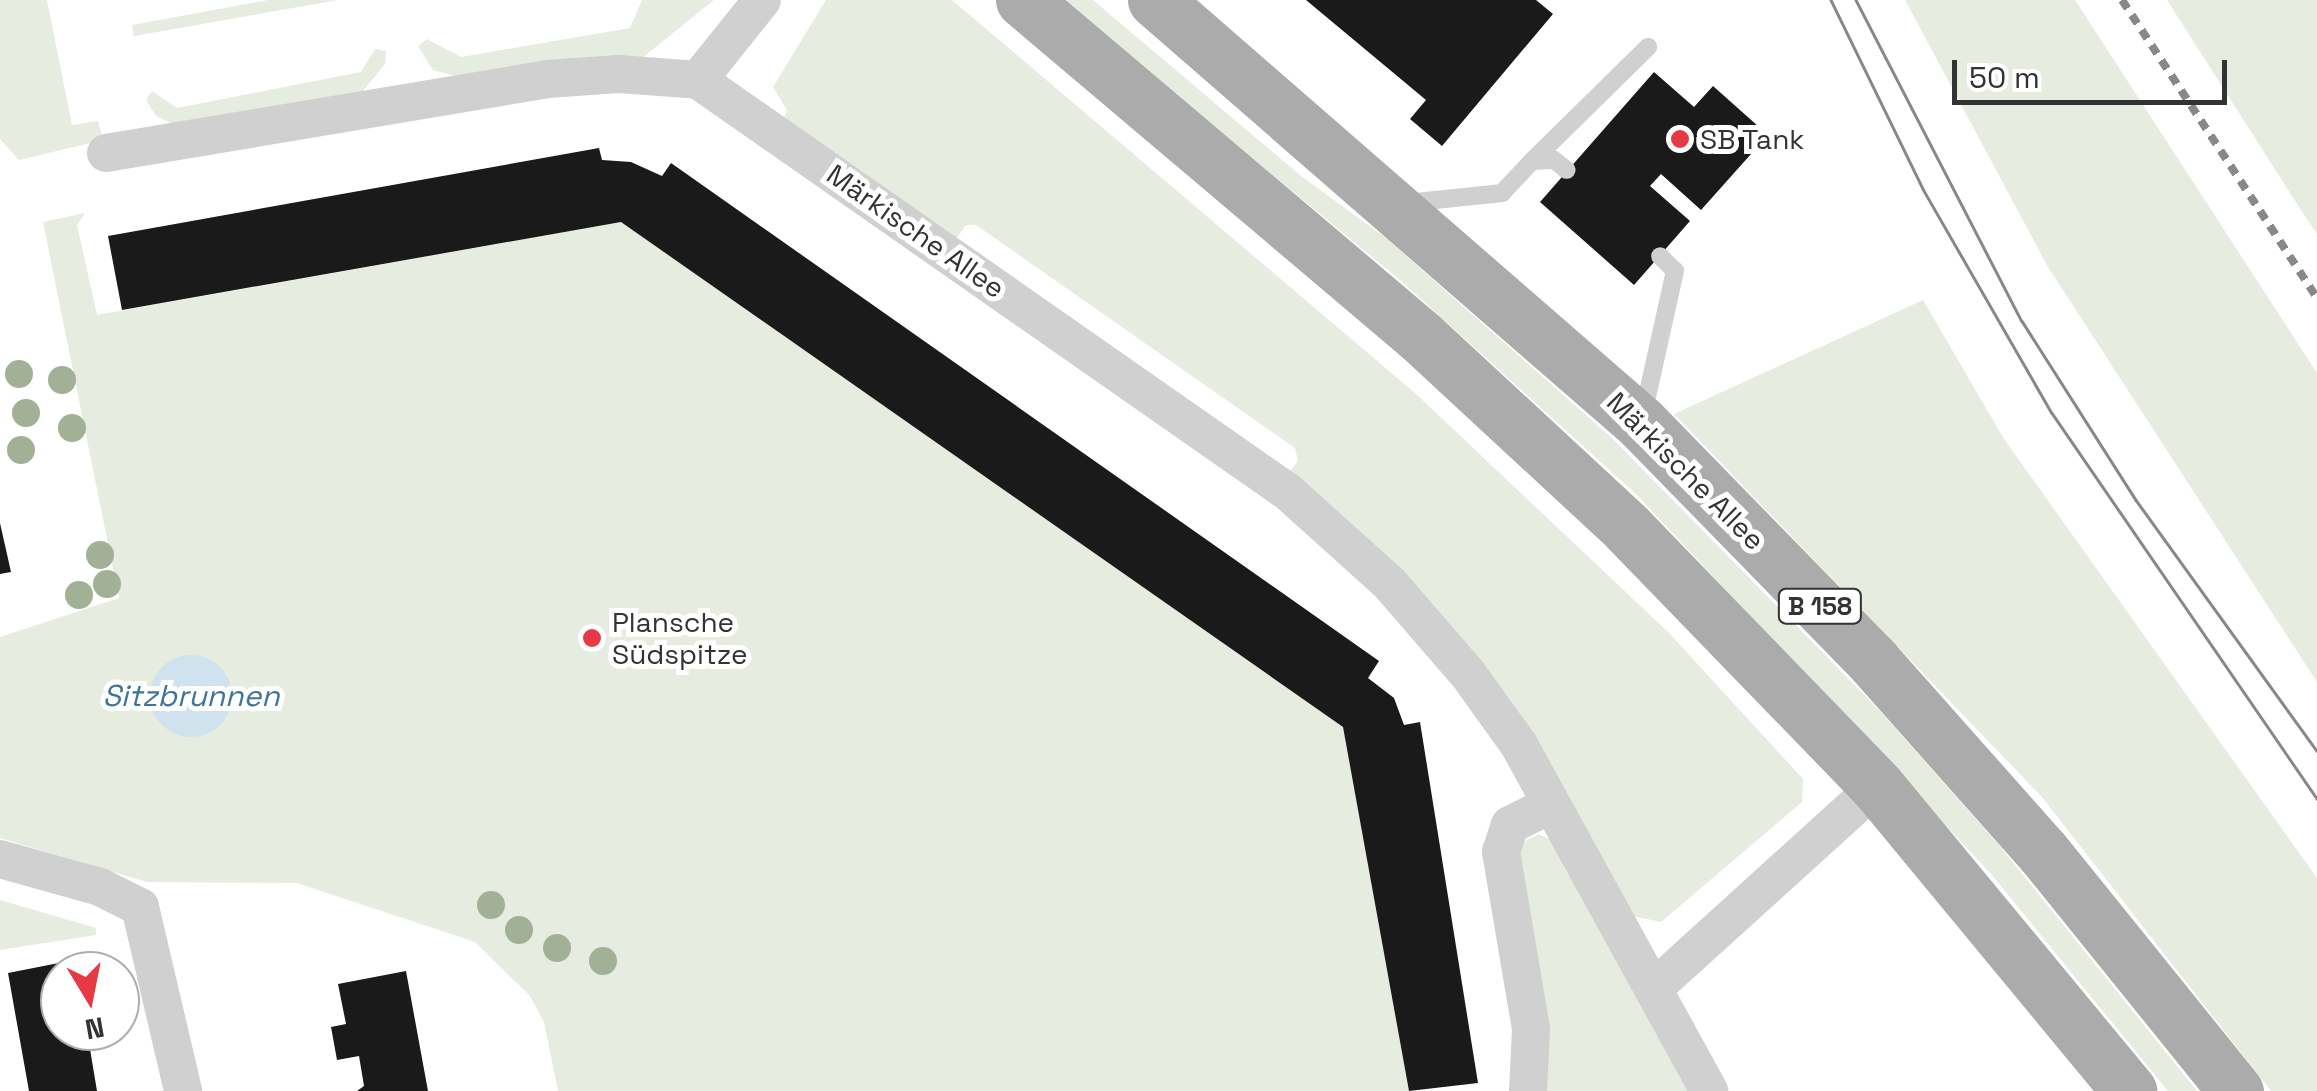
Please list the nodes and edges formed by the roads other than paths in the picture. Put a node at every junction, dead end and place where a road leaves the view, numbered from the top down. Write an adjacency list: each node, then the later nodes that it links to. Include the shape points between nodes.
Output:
1 (762, 0): 5 (street)
2 (1023, 0): 12 (main road, B 158, via 1519,426)
3 (1155, 0): 9 (main road, Märkische Allee / B 158)
4 (1648, 46): 7 (lane)
5 (698, 80): 6 (street, via 619,74 547,79); 13 (street, Märkische Allee, via 1288,492 1344,538 1468,674 1519,745)
6 (106, 153)
7 (1532, 161): 8 (lane, via 1554,160); 9 (lane, via 1502,193)
8 (1567, 170)
9 (1394, 204): 11 (main road, Märkische Allee / B 158)
10 (1660, 256): 11 (lane, via 1675,272)
11 (1641, 423): 20 (main road, Märkische Allee / B 158, via 1874,662 2042,851)
12 (1877, 786): 15 (street); 19 (main road, B 158)
13 (1550, 805): 15 (street, Märkische Allee); 17 (street, via 1510,825 1501,852 1530,1029)
14 (0, 859): 16 (street, via 140,907)
15 (1654, 988): 18 (street, Märkische Allee)
16 (183, 1091)
17 (1528, 1091)
18 (1709, 1091)
19 (2129, 1091)
20 (2236, 1091)

